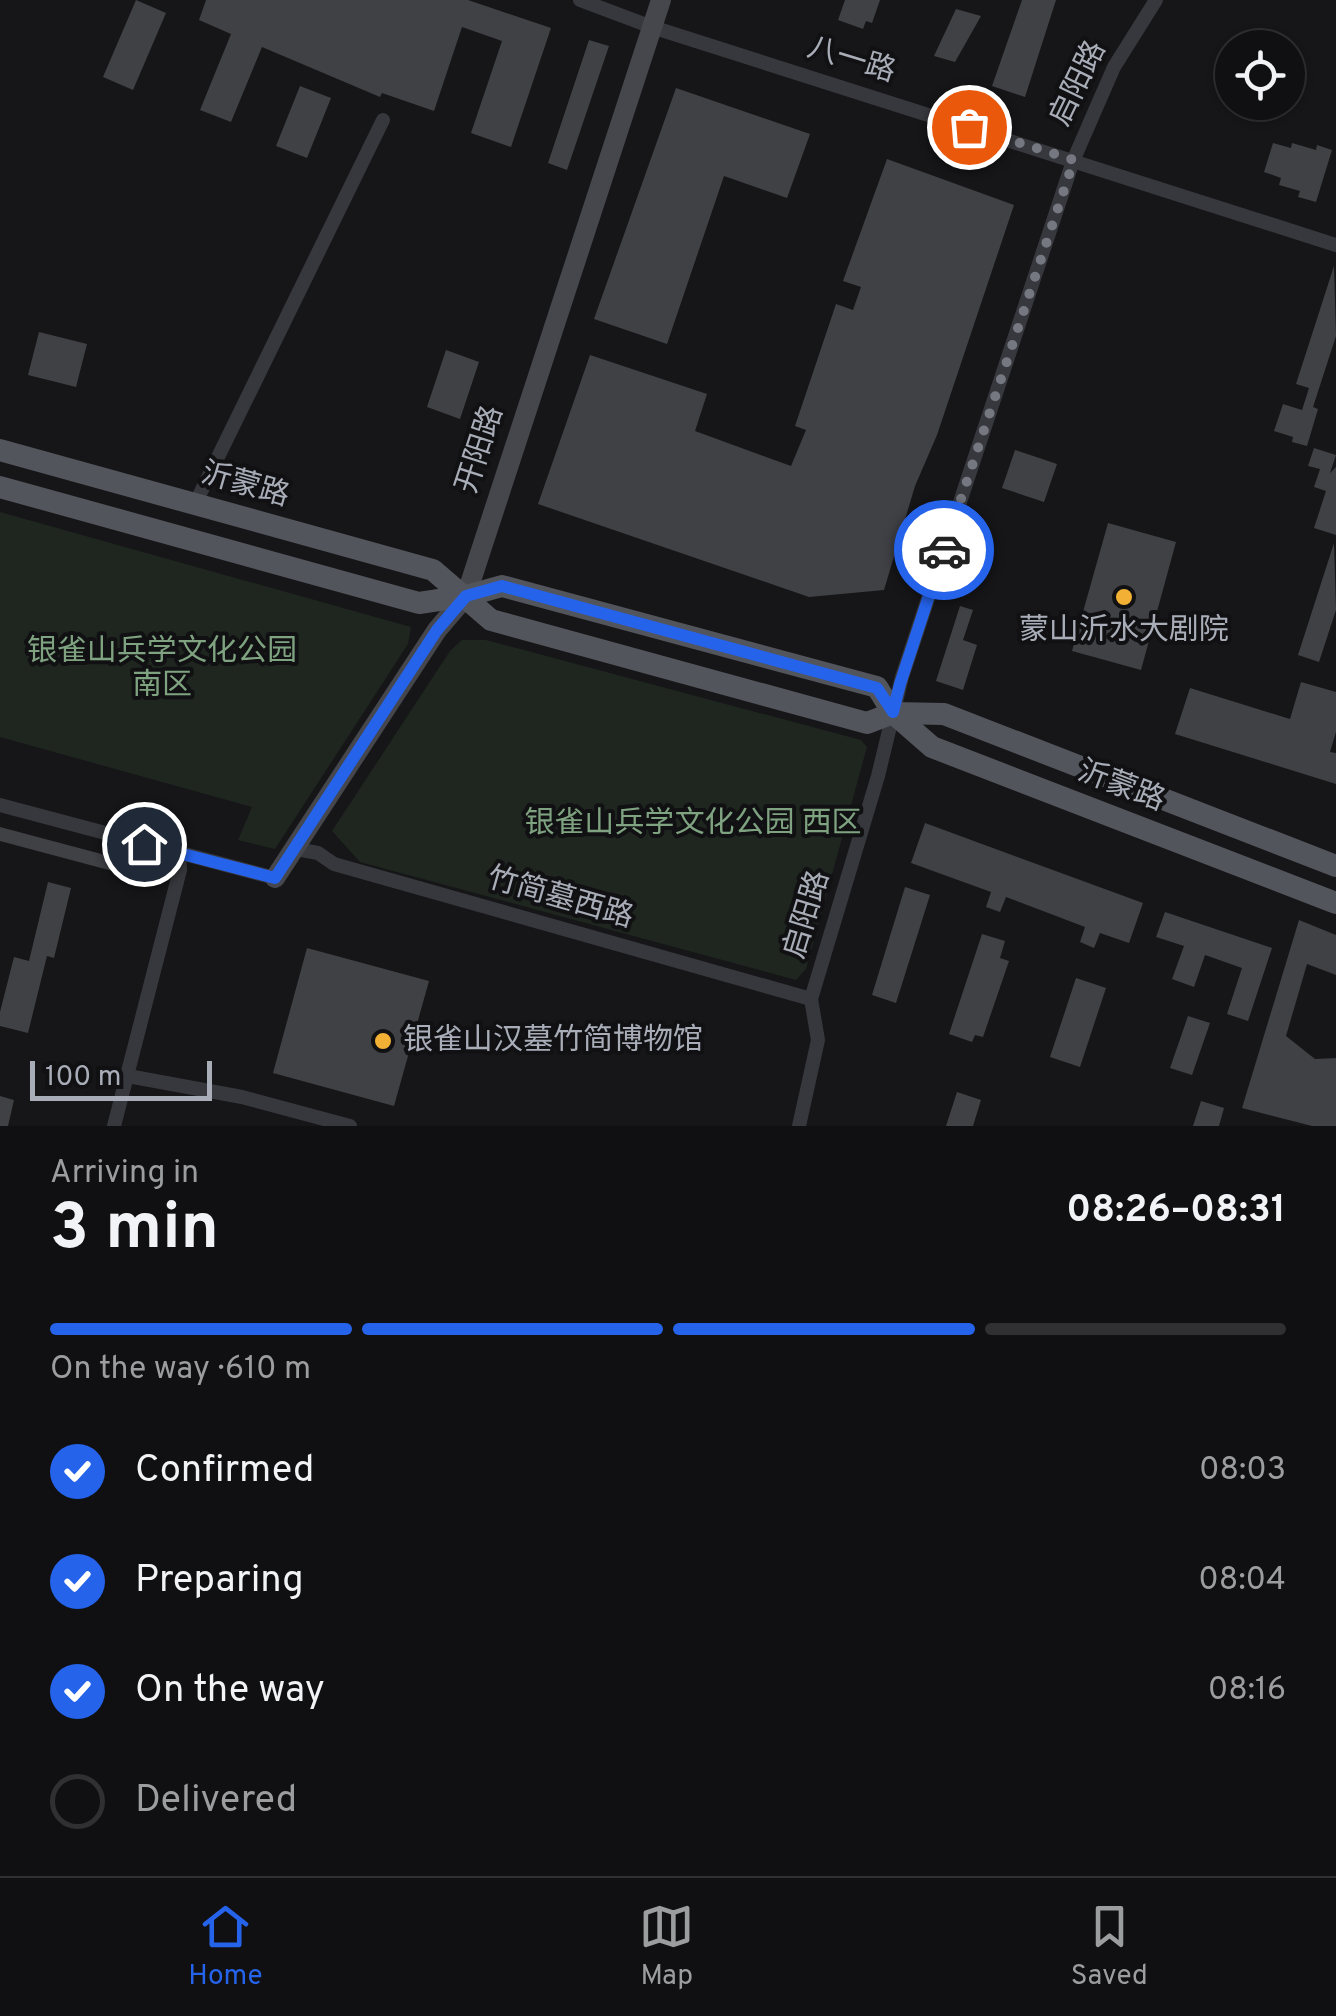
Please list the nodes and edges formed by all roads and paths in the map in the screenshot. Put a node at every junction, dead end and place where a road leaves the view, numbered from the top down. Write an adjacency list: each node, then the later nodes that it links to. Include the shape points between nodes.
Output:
1 (580, 0): 4 (street, 八一路)
2 (661, 0): 4 (street, 开阳路)
3 (1156, 0): 6 (street, 启阳路, via 1114,67)
4 (652, 28): 6 (street, 八一路); 11 (street, 开阳路)
5 (383, 120): 10 (street)
6 (1074, 160): 7 (street, 八一路); 12 (street, 启阳路)
7 (1336, 245)
8 (0, 450): 10 (main road, 沂蒙路)
9 (0, 487): 11 (main road, 沂蒙路, via 419,603)
10 (196, 504): 11 (main road, 沂蒙路, via 433,570)
11 (466, 596): 12 (main road, 沂蒙路, via 491,620 659,666 868,722); 12 (main road, 沂蒙路, via 502,586 689,635 877,688); 14 (street, 开阳路, via 437,630)
12 (893, 712): 16 (main road, 沂蒙路, via 944,714); 18 (main road, 沂蒙路, via 932,748); 19 (street, 启阳路)
13 (0, 805): 15 (street)
14 (296, 850): 17 (street, 开阳路); 19 (street, 竹简墓西路)
15 (180, 853): 17 (street); 20 (street)
16 (1336, 866)
17 (275, 878)
18 (1336, 903)
19 (811, 999): 23 (street, via 818,1040)
20 (128, 1076): 21 (street); 22 (street)
21 (114, 1126)
22 (350, 1126)
23 (799, 1126)

